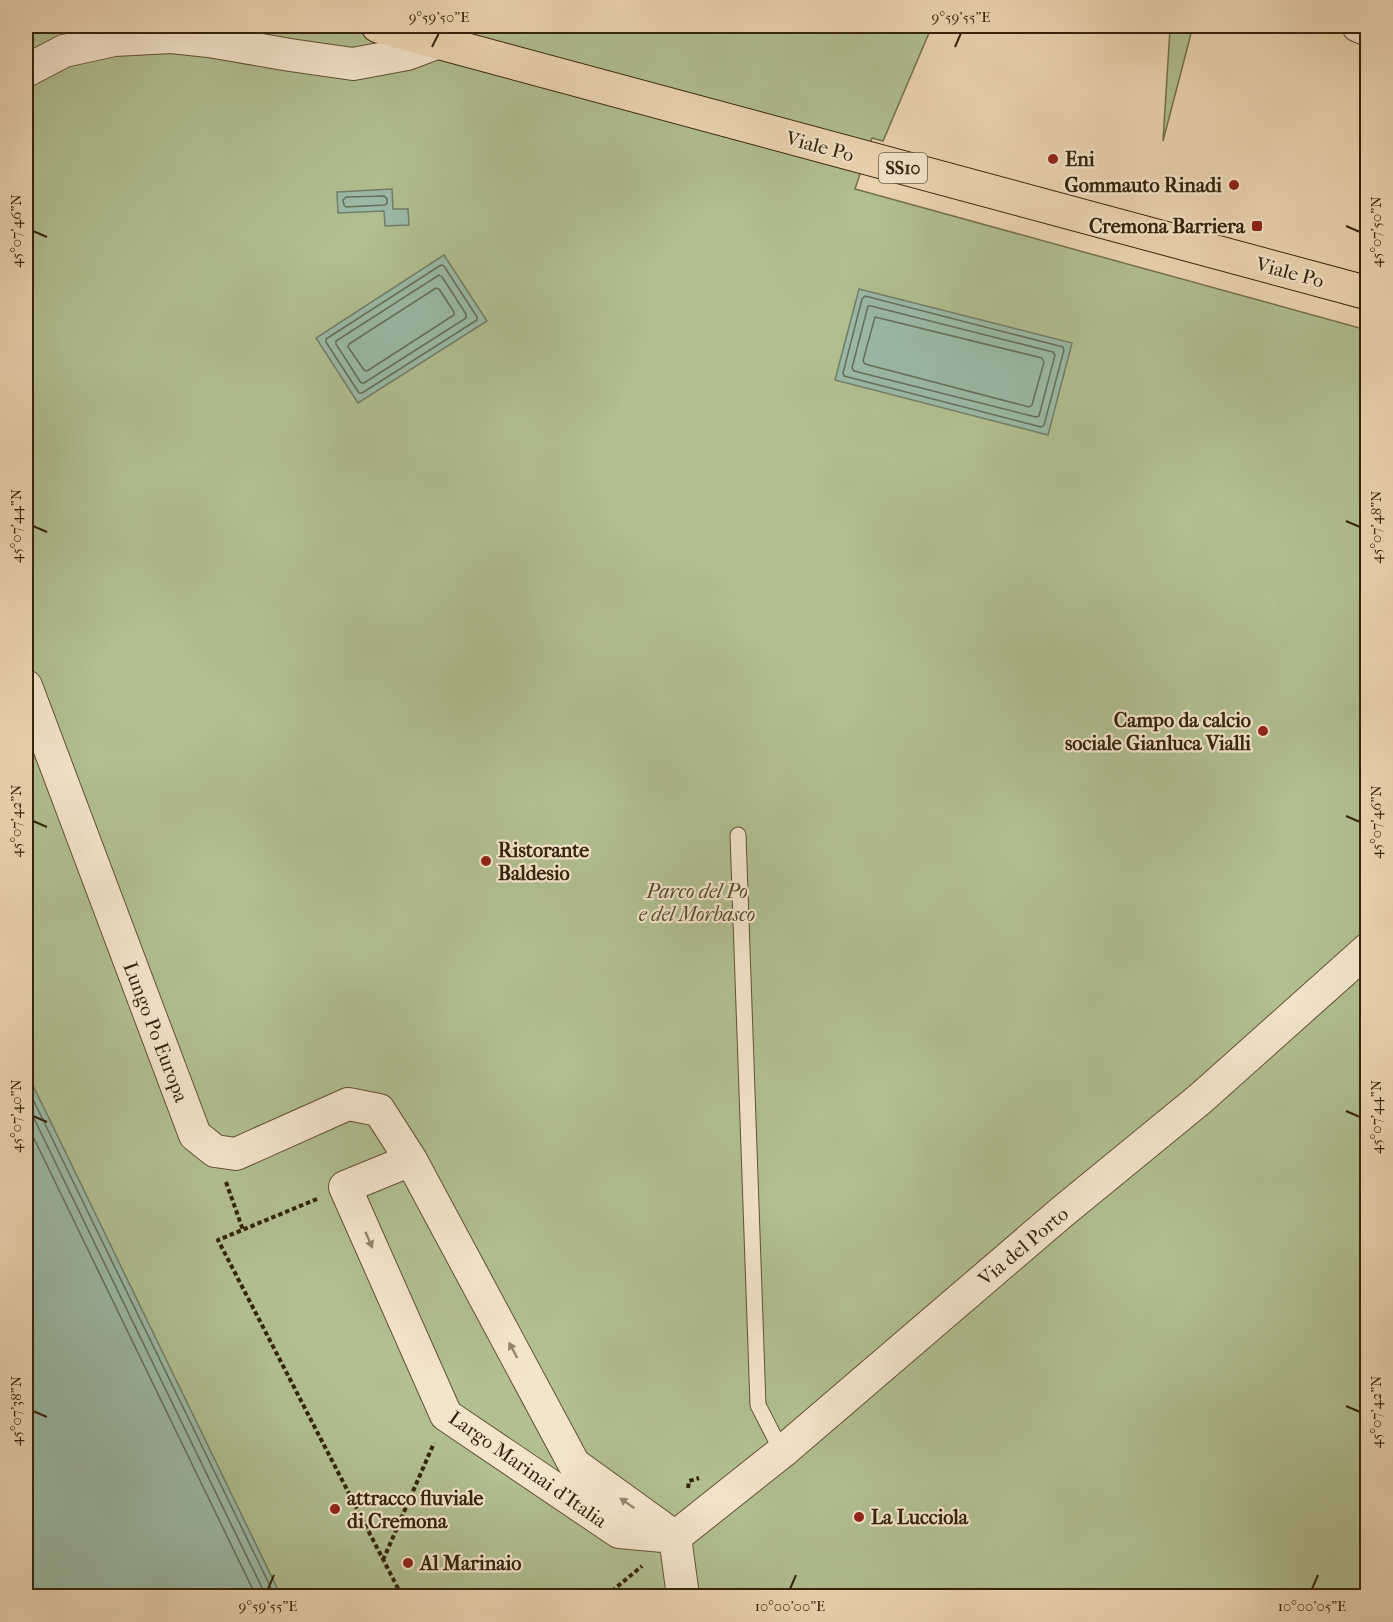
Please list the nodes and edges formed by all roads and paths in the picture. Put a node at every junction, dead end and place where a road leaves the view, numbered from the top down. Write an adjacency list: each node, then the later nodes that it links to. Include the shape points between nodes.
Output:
1 (378, 26): 4 (main road, Viale Po / SS10)
2 (1358, 26): 3 (street)
3 (1368, 30)
4 (439, 42): 5 (street, via 407,54 353,64 171,36 114,40 64,51); 6 (main road, Viale Po / SS10)
5 (26, 71)
6 (1368, 293)
7 (26, 686): 12 (street, Lungo Po Europa, via 195,1135)
8 (738, 835): 17 (lane, via 758,1405)
9 (1368, 950): 17 (street, Via del Porto, via 1200,1099)
10 (32, 1036): 11 (path)
11 (26, 1038)
12 (214, 1152): 13 (street, via 236,1154 348,1104 379,1110); 15 (path)
13 (411, 1160): 14 (street); 18 (street, Largo Marinai d'Italia, one-way to 13, via 574,1464)
14 (345, 1187): 15 (path); 16 (street, Largo Marinai d'Italia, one-way to 16)
15 (243, 1230): 19 (path, via 218,1240)
16 (446, 1414): 18 (street, Largo Marinai d'Italia, via 619,1532); 19 (path)
17 (782, 1452): 18 (street, Via del Porto)
18 (675, 1537): 21 (street)
19 (383, 1561): 20 (path)
20 (402, 1596)
21 (682, 1596)

